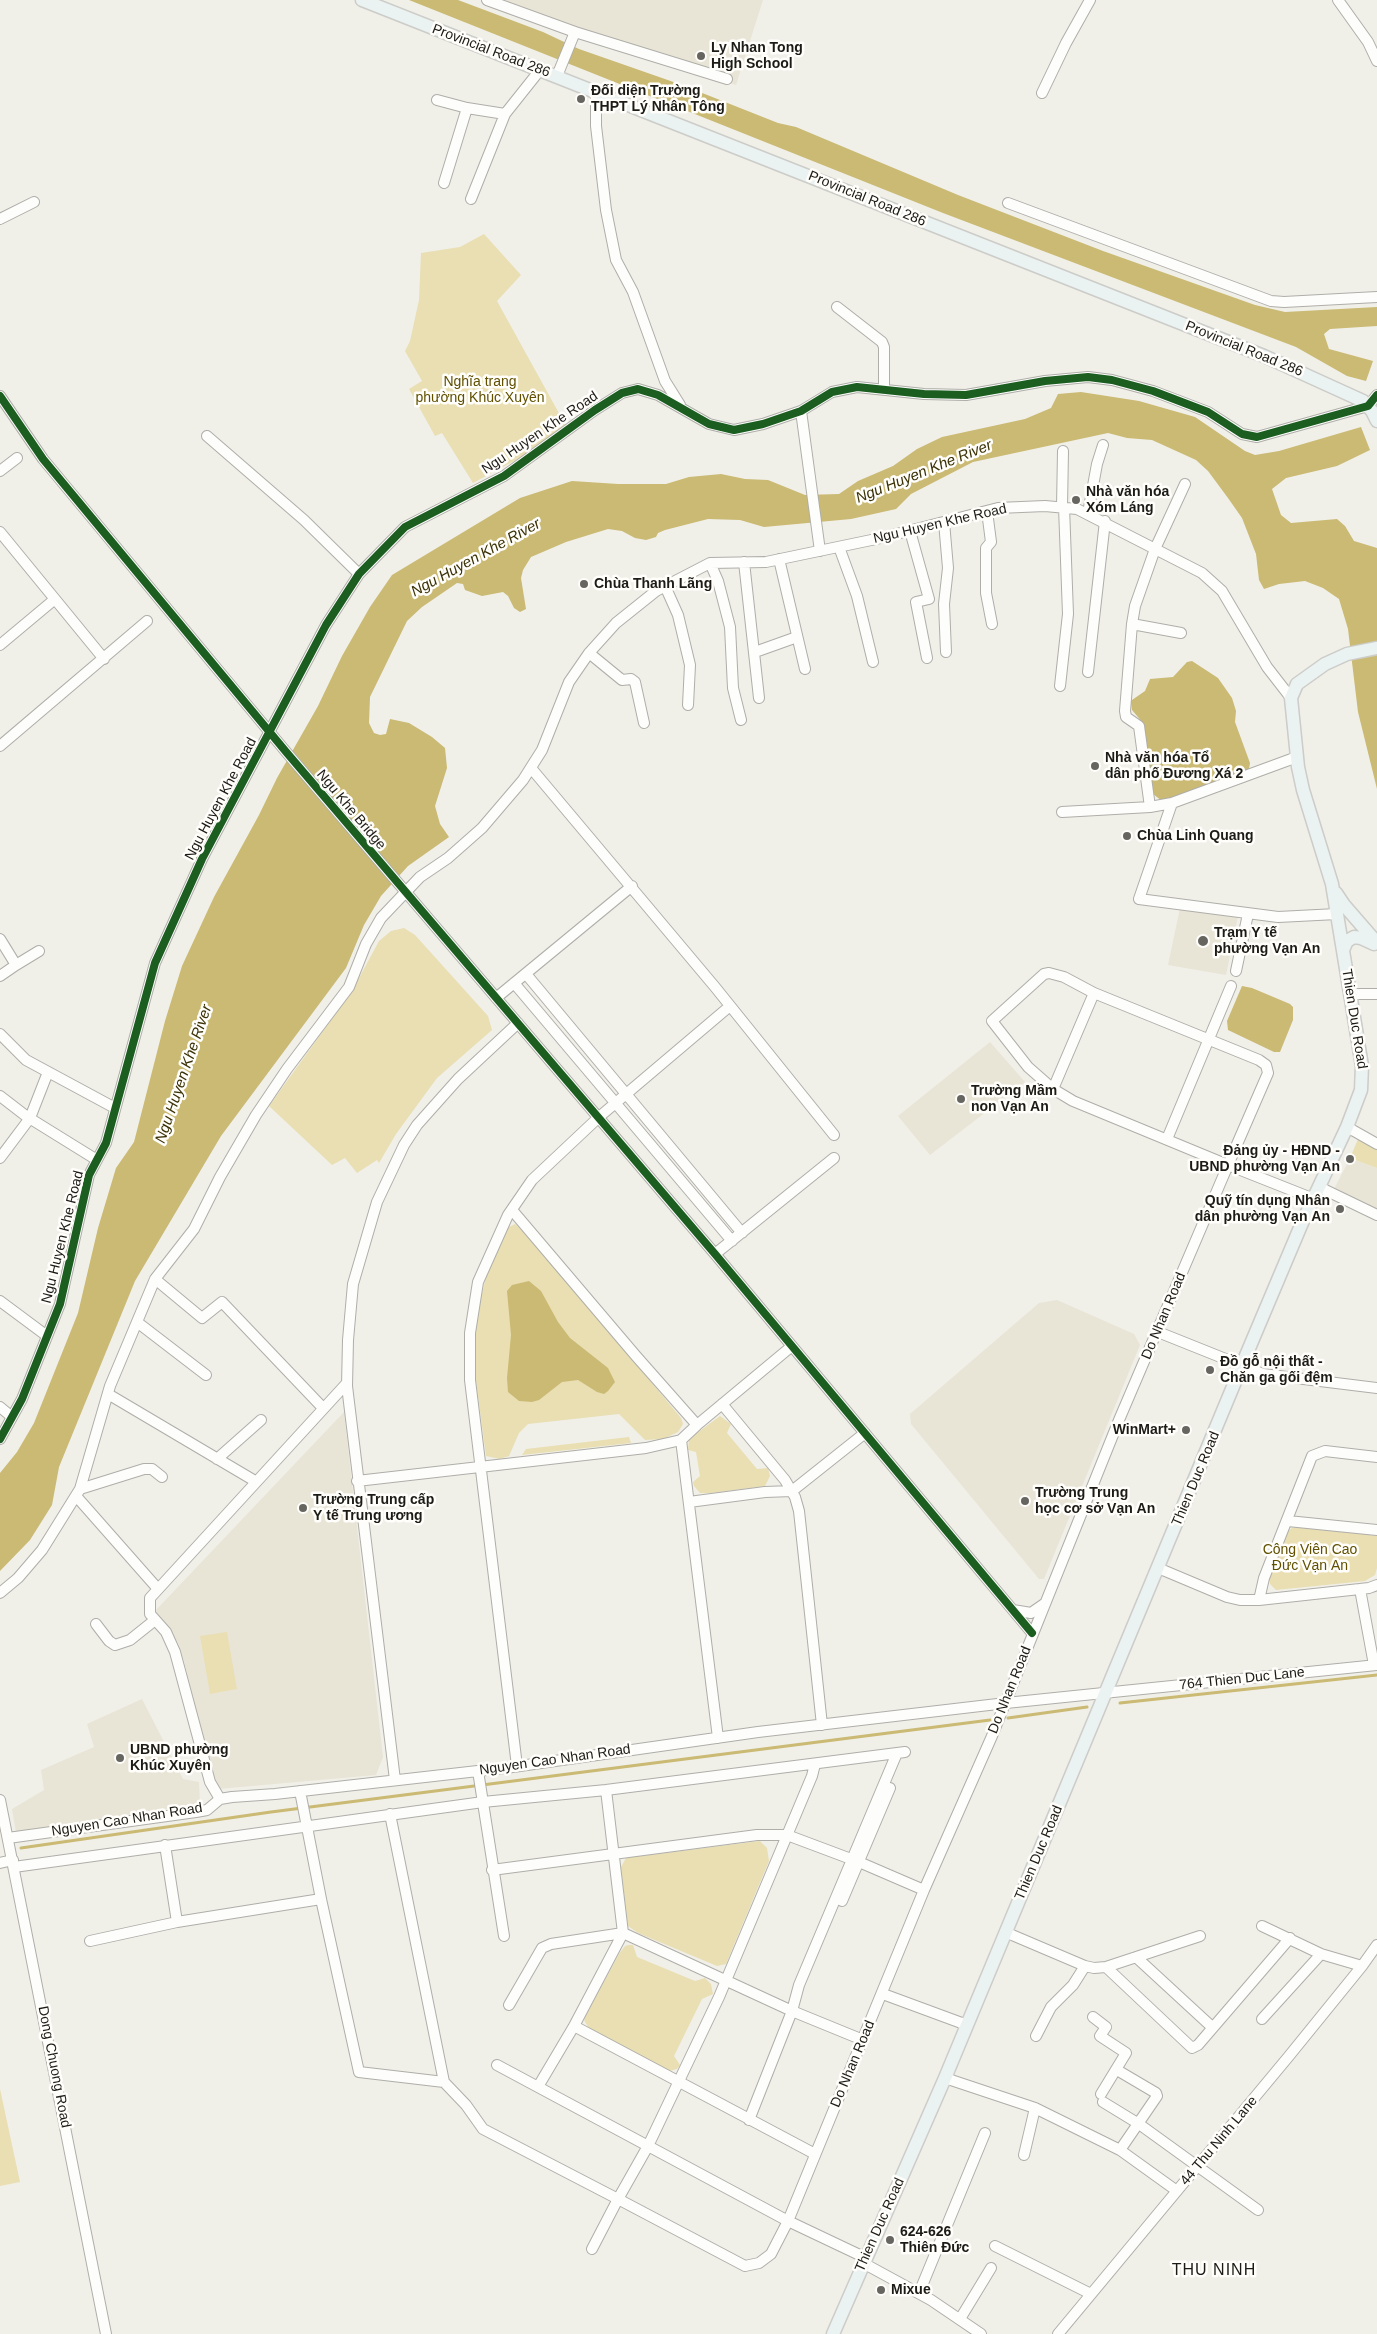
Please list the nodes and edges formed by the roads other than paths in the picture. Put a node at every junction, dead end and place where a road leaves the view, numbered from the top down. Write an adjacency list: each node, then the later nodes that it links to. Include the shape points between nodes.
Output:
1 (362, 0): 7 (main road, Provincial Road 286)
2 (487, 0): 5 (street)
3 (1090, 0): 11 (street)
4 (1338, 0): 6 (street, via 1368,42)
5 (573, 36): 8 (street); 9 (street)
6 (1377, 61)
7 (540, 70): 8 (main road, Provincial Road 286); 14 (street)
8 (558, 73): 10 (main road, Provincial Road 286)
9 (727, 79)
10 (596, 92): 25 (main road, Provincial Road 286, via 1264,356 1318,379); 26 (street, via 596,126 606,210 616,260 633,292 665,381)
11 (1042, 93)
12 (437, 100): 13 (street)
13 (466, 108): 14 (street); 15 (street)
14 (505, 114): 16 (street)
15 (444, 183)
16 (471, 199)
17 (34, 202): 19 (street)
18 (1008, 203): 20 (street, via 1271,301)
19 (0, 219)
20 (1377, 296)
21 (838, 307): 22 (street, via 882,342)
22 (884, 389): 25 (street, Ngu Huyen Khe Road, via 966,395 1074,377 1112,380 1190,404 1216,416 1242,434 1257,437); 27 (street, Ngu Huyen Khe Road, via 857,387 832,392)
23 (1377, 395): 25 (street)
24 (0, 396): 72 (street, Ngu Khe Bridge, via 43,459)
25 (1368, 406): 28 (main road)
26 (681, 407): 27 (street, Ngu Huyen Khe Road, via 709,424 734,430); 48 (street, Ngu Huyen Khe Road, via 638,389 622,393 504,476 405,527)
27 (801, 411): 42 (street)
28 (1377, 421)
29 (207, 436): 48 (street, via 304,520)
30 (1104, 445): 37 (street)
31 (1063, 451): 35 (street)
32 (17, 458): 33 (street)
33 (0, 472)
34 (1185, 484): 44 (street)
35 (1063, 507): 36 (street, Ngu Huyen Khe Road); 37 (street, Ngu Huyen Khe Road); 66 (street, via 1068,614)
36 (987, 511): 39 (street, Ngu Huyen Khe Road); 52 (street, via 991,542 986,548 986,593)
37 (1088, 513): 38 (street, Ngu Huyen Khe Road)
38 (1105, 521): 44 (street, Ngu Huyen Khe Road); 65 (street)
39 (944, 522): 40 (street, Ngu Huyen Khe Road); 59 (street, via 948,568 944,604)
40 (910, 531): 43 (street, Ngu Huyen Khe Road); 61 (street, via 929,599 916,602)
41 (0, 532): 50 (street)
42 (820, 546): 43 (street, Ngu Huyen Khe Road); 45 (street, Ngu Huyen Khe Road)
43 (839, 547): 63 (street, via 857,596)
44 (1155, 549): 53 (street, via 1134,606); 68 (street, Ngu Huyen Khe Road, via 1202,573 1222,591 1267,667)
45 (779, 559): 46 (street, Ngu Huyen Khe Road); 55 (street)
46 (744, 562): 47 (street, Ngu Huyen Khe Road); 58 (street)
47 (710, 563): 49 (street, Ngu Huyen Khe Road); 70 (street, via 730,627 733,688)
48 (358, 574): 72 (street, Ngu Huyen Khe Road, via 326,625)
49 (665, 586): 60 (street, Ngu Huyen Khe Road, via 637,605); 69 (street, via 678,615 690,665)
50 (55, 599): 56 (street); 62 (street)
51 (147, 621): 62 (street)
52 (992, 624)
53 (1132, 624): 54 (street); 77 (street, via 1125,711 1126,716 1139,726)
54 (1181, 633)
55 (798, 637): 58 (street); 64 (street)
56 (0, 645)
57 (1377, 648): 68 (main road, via 1333,659 1293,688)
58 (755, 652): 67 (street)
59 (946, 652)
60 (589, 653): 71 (street, via 622,680 633,680 639,693); 75 (street, Ngu Huyen Khe Road, via 569,682 542,750)
61 (927, 658)
62 (104, 659): 73 (street)
63 (873, 662)
64 (805, 669)
65 (1088, 672)
66 (1060, 686)
67 (759, 698)
68 (1290, 698): 74 (main road, Thien Duc Road)
69 (688, 705)
70 (741, 720)
71 (644, 723)
72 (271, 733): 81 (street, Ngu Khe Bridge); 107 (street, Ngu Huyen Khe Road, via 202,859 155,963)
73 (0, 746)
74 (1297, 757): 76 (street); 79 (main road, Thien Duc Road, via 1311,821)
75 (531, 768): 80 (street); 81 (street, Ngu Huyen Khe Road, via 482,828)
76 (1172, 803): 77 (street); 82 (street, via 1138,900)
77 (1150, 807): 78 (street)
78 (1062, 812)
79 (1332, 884): 83 (main road, Thien Duc Road); 85 (main road, via 1344,905)
80 (632, 886): 90 (street); 98 (street)
81 (405, 892): 97 (street, Ngu Khe Bridge); 124 (street, Ngu Huyen Khe Road, via 381,918 366,944 349,987 287,1068 220,1177 194,1229)
82 (1248, 914): 83 (street, via 1278,918); 89 (street)
83 (1337, 914): 86 (main road, Thien Duc Road)
84 (0, 939): 88 (street)
85 (1377, 945): 86 (main road, via 1354,937 1347,941)
86 (1343, 950): 95 (main road, Thien Duc Road)
87 (39, 951): 88 (street)
88 (16, 964): 91 (street)
89 (1236, 971)
90 (526, 974): 92 (street); 104 (street)
91 (0, 976)
92 (514, 983): 97 (street); 106 (street)
93 (1231, 986): 101 (street)
94 (1094, 993): 101 (street); 103 (street); 103 (street, via 1048,972 992,1021 1028,1067)
95 (1350, 994): 96 (street); 110 (main road, Thien Duc Road, via 1363,1074 1361,1090)
96 (1377, 994)
97 (496, 998): 99 (street, Ngu Khe Bridge)
98 (730, 1006): 104 (street); 111 (street)
99 (518, 1023): 108 (street, Ngu Khe Bridge); 132 (street, via 430,1110 404,1145 384,1184 366,1232 353,1284)
100 (0, 1034): 102 (street, via 26,1060)
101 (1210, 1040): 112 (street); 117 (street, Do Nhan Road, via 1259,1060 1268,1069)
102 (48, 1072): 107 (street); 109 (street)
103 (1053, 1088): 112 (street, via 1073,1100)
104 (626, 1094): 106 (street); 121 (street)
105 (0, 1096): 109 (street)
106 (615, 1103): 108 (street); 122 (street)
107 (115, 1108): 116 (street, Ngu Huyen Khe Road, via 106,1143)
108 (599, 1117): 119 (street, via 532,1180); 123 (street, Ngu Khe Bridge)
109 (30, 1118): 114 (street); 116 (street)
110 (1347, 1127): 113 (street); 118 (main road, Thien Duc Road)
111 (834, 1135)
112 (1167, 1139): 117 (street)
113 (1377, 1144)
114 (0, 1158)
115 (834, 1158): 121 (street)
116 (97, 1160): 128 (street, Ngu Huyen Khe Road, via 89,1175 60,1304)
117 (1228, 1165): 118 (street); 127 (street, Do Nhan Road)
118 (1316, 1193): 120 (street); 130 (main road, Thien Duc Road)
119 (512, 1210): 140 (street); 146 (street, via 478,1282 472,1313 470,1380)
120 (1377, 1215)
121 (742, 1233): 122 (street)
122 (732, 1241): 123 (street)
123 (715, 1254): 129 (street, Ngu Khe Bridge)
124 (155, 1279): 126 (street, Ngu Huyen Khe Road); 137 (street, via 202,1318 222,1302)
125 (0, 1301): 128 (street)
126 (137, 1322): 131 (street); 134 (street, Ngu Huyen Khe Road)
127 (1158, 1332): 130 (street); 161 (street, Do Nhan Road)
128 (47, 1336): 138 (street, Ngu Huyen Khe Road)
129 (792, 1346): 135 (street); 141 (street, Ngu Khe Bridge)
130 (1242, 1365): 133 (street, via 1268,1375); 155 (main road, Thien Duc Road)
131 (206, 1375)
132 (347, 1383): 137 (street); 149 (street)
133 (1377, 1388)
134 (108, 1394): 145 (street); 151 (street, Ngu Huyen Khe Road)
135 (722, 1404): 140 (street); 150 (street)
136 (0, 1407): 138 (street)
137 (323, 1408): 148 (street)
138 (12, 1417): 142 (street, Ngu Huyen Khe Road)
139 (261, 1420): 145 (street)
140 (697, 1425): 143 (street)
141 (865, 1432): 150 (street); 162 (street, Ngu Khe Bridge)
142 (0, 1439)
143 (681, 1440): 146 (street, via 646,1448); 152 (street)
144 (1377, 1458): 153 (street, via 1325,1451 1312,1456)
145 (217, 1459): 148 (street)
146 (481, 1466): 149 (street); 172 (street)
147 (162, 1477): 151 (street, via 152,1469 144,1469)
148 (255, 1481): 157 (street)
149 (358, 1481): 174 (street)
150 (792, 1491): 152 (street); 169 (street, via 799,1511)
151 (78, 1493): 157 (street); 159 (street, Ngu Huyen Khe Road, via 42,1550)
152 (689, 1502): 170 (street)
153 (1288, 1521): 154 (street); 160 (street, via 1264,1578)
154 (1377, 1530)
155 (1158, 1568): 160 (street, via 1227,1597); 167 (main road, Thien Duc Road)
156 (1377, 1585): 158 (street)
157 (158, 1588): 163 (street, via 150,1598 150,1614)
158 (1360, 1589): 160 (street); 166 (street)
159 (0, 1593)
160 (1259, 1600)
161 (1045, 1603): 162 (street, via 1031,1613); 165 (street, Do Nhan Road)
162 (1013, 1610): 165 (street, Ngu Khe Bridge)
163 (155, 1620): 164 (street, via 130,1640 115,1645); 177 (street, via 166,1632 175,1652 210,1782)
164 (96, 1624)
165 (1032, 1633): 168 (street, Do Nhan Road)
166 (1376, 1665): 167 (street, 764 Thien Duc Lane)
167 (1106, 1693): 168 (street, Nguyen Cao Nhan Road); 194 (main road, Thien Duc Road)
168 (1006, 1703): 169 (street, Nguyen Cao Nhan Road); 190 (street, Do Nhan Road)
169 (822, 1725): 170 (street, Nguyen Cao Nhan Road)
170 (718, 1738): 172 (street, Nguyen Cao Nhan Road)
171 (815, 1764): 175 (street); 182 (street); 187 (street, via 901,1753)
172 (517, 1766): 173 (street, Nguyen Cao Nhan Road)
173 (479, 1774): 174 (street, Nguyen Cao Nhan Road); 179 (street)
174 (395, 1780): 176 (street, Nguyen Cao Nhan Road)
175 (606, 1790): 179 (street); 185 (street)
176 (300, 1795): 177 (street, Nguyen Cao Nhan Road); 181 (street)
177 (220, 1799): 183 (street, Nguyen Cao Nhan Road, via 207,1810)
178 (0, 1800): 183 (street, Dong Chuong Road)
179 (482, 1801): 180 (street); 189 (street)
180 (390, 1814): 181 (street); 220 (street)
181 (306, 1823): 184 (street); 191 (street)
182 (788, 1835): 185 (street, via 757,1835); 187 (street); 206 (street)
183 (9, 1842): 186 (street, Dong Chuong Road)
184 (165, 1845): 186 (street); 192 (street)
185 (614, 1854): 189 (street); 195 (street)
186 (13, 1861): 188 (street); 243 (street, Dong Chuong Road)
187 (855, 1861): 190 (street); 209 (street, via 806,1987)
188 (0, 1863)
189 (492, 1870): 196 (street)
190 (924, 1890): 207 (street, Do Nhan Road)
191 (321, 1899): 192 (street); 220 (street, via 359,2072)
192 (176, 1922): 199 (street)
193 (1262, 1926): 198 (street)
194 (1005, 1932): 203 (street); 212 (main road, Thien Duc Road)
195 (623, 1933): 206 (street); 208 (street, via 542,1948); 213 (street)
196 (504, 1936)
197 (1200, 1936): 202 (street)
198 (1290, 1938): 201 (street); 214 (street)
199 (90, 1941)
200 (1377, 1945): 204 (street, 44 Thu Ninh Lane)
201 (1321, 1954): 204 (street); 211 (street)
202 (1136, 1957): 205 (street); 214 (street)
203 (1084, 1966): 205 (street); 215 (street, via 1073,1985 1051,2007)
204 (1362, 1966): 231 (street, 44 Thu Ninh Lane)
205 (1106, 1967): 214 (street, via 1192,2048)
206 (725, 1980): 209 (street); 221 (street)
207 (882, 1994): 212 (street); 216 (street, Do Nhan Road)
208 (508, 2005)
209 (792, 2011): 216 (street); 224 (street)
210 (1093, 2017): 218 (street, via 1106,2027 1100,2036 1126,2053)
211 (1262, 2019)
212 (967, 2025): 219 (main road, Thien Duc Road)
213 (574, 2026): 221 (street); 222 (street)
214 (1212, 2027)
215 (1036, 2036)
216 (863, 2040): 229 (street, Do Nhan Road)
217 (497, 2064): 222 (street)
218 (1117, 2070): 225 (street, via 1102,2098); 225 (street, via 1156,2094 1156,2100)
219 (945, 2078): 223 (street); 238 (main road, Thien Duc Road)
220 (444, 2082): 233 (street, via 483,2128)
221 (678, 2083): 224 (street); 227 (street)
222 (539, 2085): 227 (street)
223 (1035, 2108): 228 (street); 230 (street)
224 (749, 2120): 229 (street)
225 (1139, 2124): 228 (street); 231 (street)
226 (985, 2134): 240 (street)
227 (648, 2146): 233 (street); 235 (street)
228 (1120, 2150): 232 (street)
229 (815, 2154): 235 (street, Do Nhan Road)
230 (1024, 2155)
231 (1195, 2166): 232 (street, 44 Thu Ninh Lane); 234 (street)
232 (1177, 2191): 241 (street, 44 Thu Ninh Lane)
233 (618, 2199): 235 (street, Do Nhan Road, via 745,2266 759,2263 771,2254); 237 (street)
234 (1258, 2210)
235 (788, 2221): 238 (street)
236 (994, 2246): 241 (street)
237 (592, 2249)
238 (864, 2260): 240 (street); 244 (main road, Thien Duc Road)
239 (991, 2268): 242 (street)
240 (919, 2293): 242 (street)
241 (1091, 2294): 246 (street, 44 Thu Ninh Lane)
242 (960, 2319): 245 (street)
243 (106, 2334)
244 (833, 2334)
245 (981, 2334)
246 (1058, 2334)

